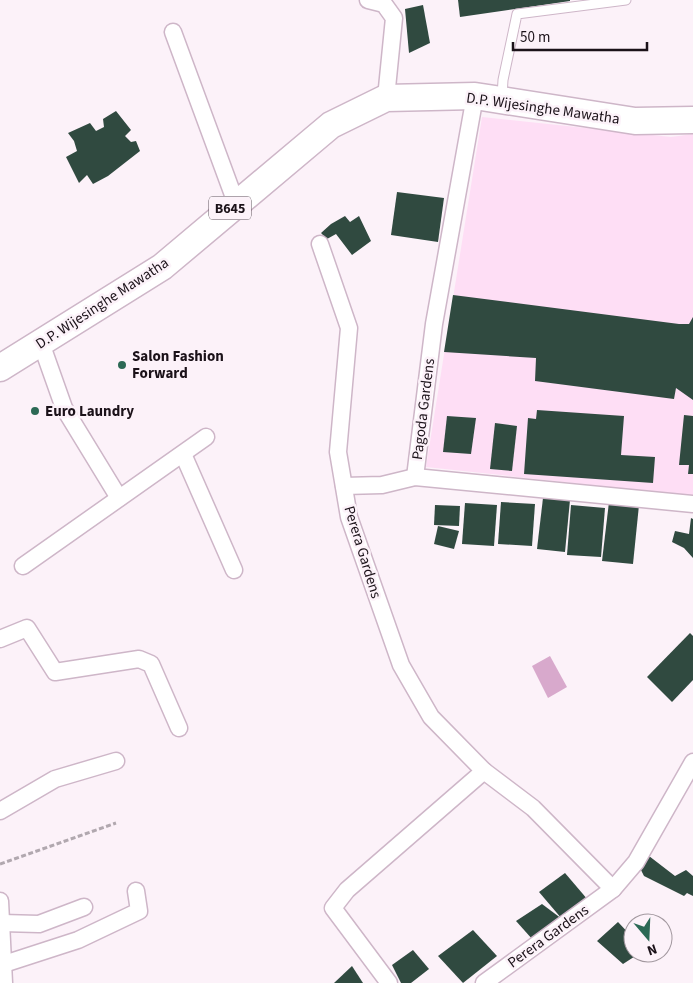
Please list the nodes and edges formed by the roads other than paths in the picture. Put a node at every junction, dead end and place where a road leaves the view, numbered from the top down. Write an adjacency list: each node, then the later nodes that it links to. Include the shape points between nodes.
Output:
1 (368, 0): 5 (street, via 384,4 394,18)
2 (626, 0): 6 (lane, via 517,14)
3 (173, 32): 8 (street)
4 (475, 96): 5 (main road, D.P. Wijesinghe Mawatha / B645); 6 (main road, D.P. Wijesinghe Mawatha / B645); 14 (street, Pagoda Gardens, via 434,324)
5 (386, 98): 8 (main road, D.P. Wijesinghe Mawatha / B645, via 331,125)
6 (502, 100): 7 (main road, D.P. Wijesinghe Mawatha / B645, via 635,121)
7 (690, 118)
8 (236, 203): 10 (main road, D.P. Wijesinghe Mawatha / B645, via 162,266)
9 (320, 244): 15 (street, Perera Gardens, via 349,328 338,452)
10 (41, 343): 11 (main road, D.P. Wijesinghe Mawatha / B645); 16 (street, via 64,408)
11 (0, 368)
12 (206, 437): 13 (street)
13 (183, 454): 16 (street); 19 (street)
14 (414, 477): 15 (street, via 382,485); 17 (street, Pagoda Gardens)
15 (344, 486): 24 (street, Perera Gardens, via 349,518 400,665 431,717)
16 (120, 498): 18 (street)
17 (693, 504)
18 (23, 566)
19 (234, 570)
20 (0, 639): 21 (street, via 27,628 55,672 139,659 151,664)
21 (179, 728)
22 (116, 761): 25 (street, via 55,778)
23 (693, 762): 26 (street, Perera Gardens, via 636,862)
24 (484, 771): 26 (street, Perera Gardens, via 533,808); 33 (street, via 347,890 333,908)
25 (0, 811)
26 (613, 889): 34 (street, Perera Gardens)
27 (136, 891): 31 (street, via 139,911 78,940)
28 (0, 901): 30 (street)
29 (84, 906): 30 (street, via 39,924)
30 (2, 923): 31 (street)
31 (4, 964): 32 (street)
32 (4, 983)
33 (390, 983)
34 (484, 983)

